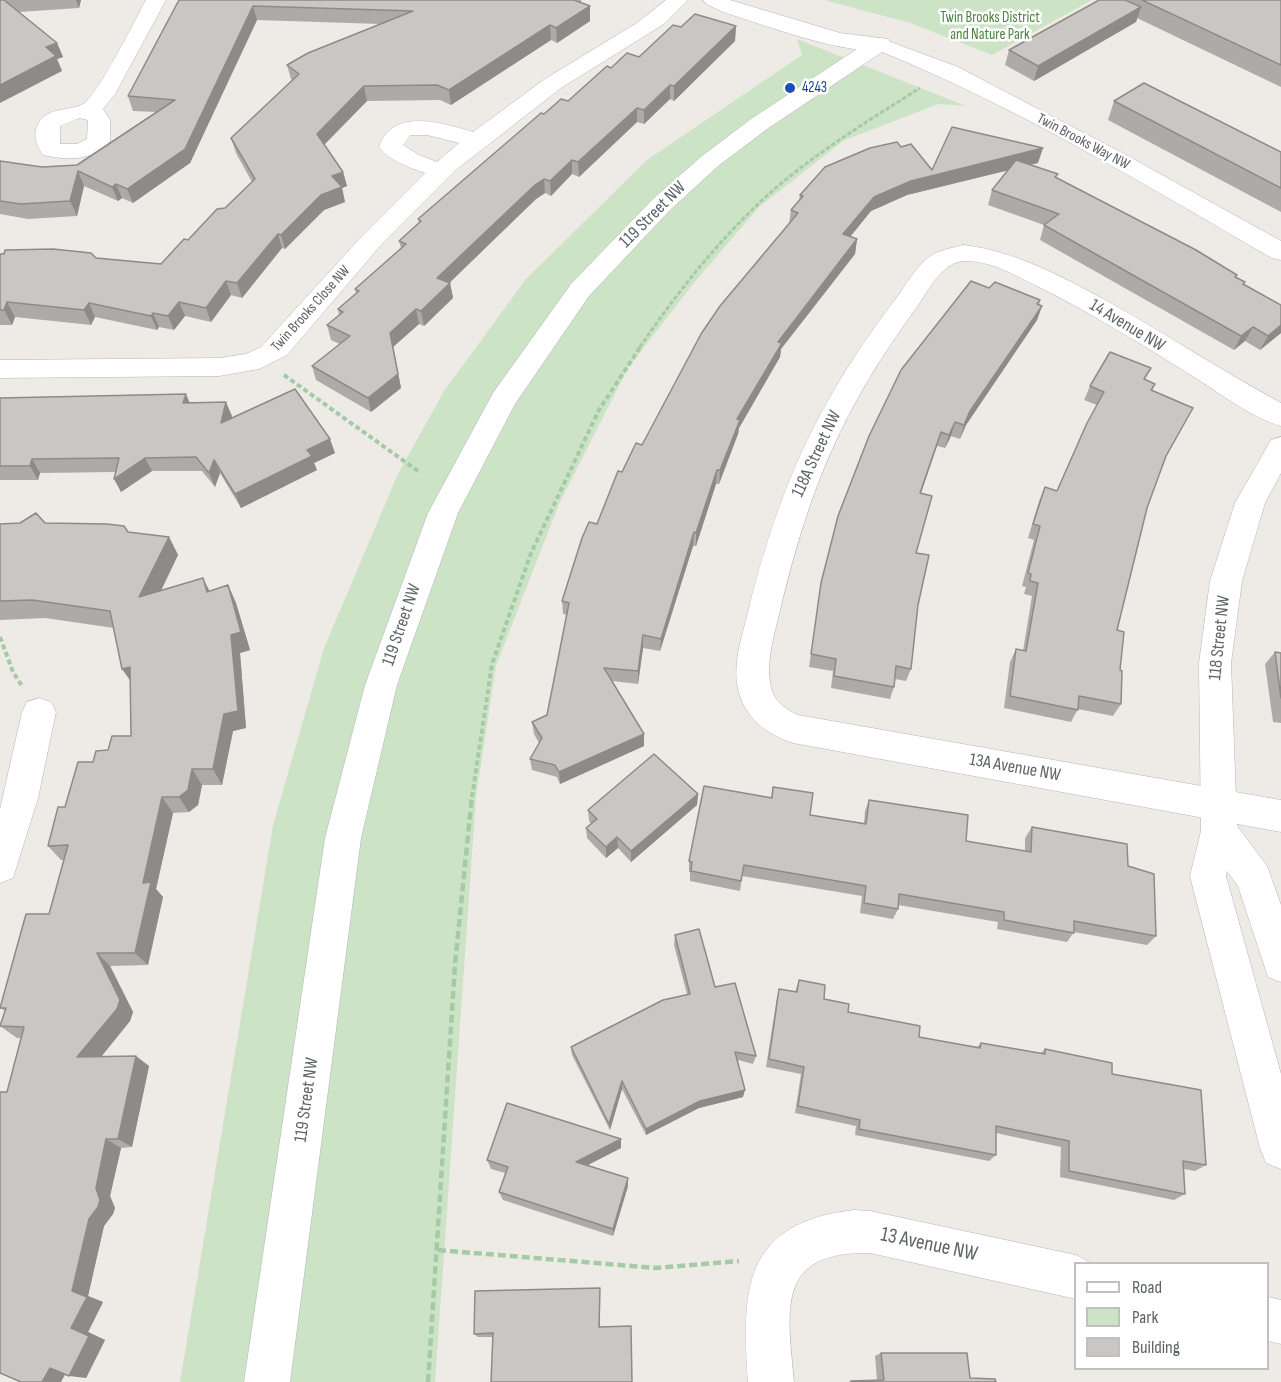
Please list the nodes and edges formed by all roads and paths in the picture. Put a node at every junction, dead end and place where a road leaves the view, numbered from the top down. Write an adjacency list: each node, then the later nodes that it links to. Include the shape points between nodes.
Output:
1 (156, 0): 7 (street, via 104,94)
2 (678, 0): 8 (street, Twin Brooks Close NW)
3 (713, 0): 5 (street, via 838,39)
4 (756, 0): 5 (street, via 852,25)
5 (880, 44): 11 (street, Twin Brooks Way NW, via 950,72); 28 (street, 119 Street NW, via 710,161 661,205 580,290 503,400 443,513 381,685 343,838)
6 (929, 83): 25 (path, via 832,144 750,211 663,313 599,410 531,553 492,664 472,796 455,964)
7 (89, 111)
8 (476, 141): 9 (street, Twin Brooks Close NW); 9 (street, via 414,127 398,132 392,139 391,147 400,154)
9 (441, 171): 12 (street, Twin Brooks Close NW, via 368,244 278,349)
10 (966, 252): 14 (street, 14 Avenue NW, via 1005,260 1074,295); 18 (street, 118A Street NW, via 950,256 932,268 893,319 818,446 777,556 753,665)
11 (1281, 252)
12 (265, 358): 13 (street, Twin Brooks Close NW, via 219,367); 16 (path)
13 (0, 369)
14 (1281, 416)
15 (1280, 453): 21 (street, 118 Street NW, via 1250,502 1226,581 1215,663)
16 (418, 471)
17 (0, 637): 19 (path, via 13,672)
18 (759, 701): 21 (street, 13A Avenue NW, via 777,722 793,729)
19 (39, 712): 22 (street, via 21,798)
20 (1281, 816): 21 (street, 13A Avenue NW)
21 (1219, 818): 23 (street, via 1254,878); 24 (street, 118 Street NW, via 1208,876)
22 (0, 866)
23 (1281, 964)
24 (1281, 1148)
25 (438, 1250): 26 (path, via 656,1268); 29 (path)
26 (788, 1258): 27 (street, 13 Avenue NW, via 806,1244 849,1230); 30 (street, via 769,1292)
27 (1074, 1277)
28 (267, 1382)
29 (428, 1382)
30 (771, 1382)

